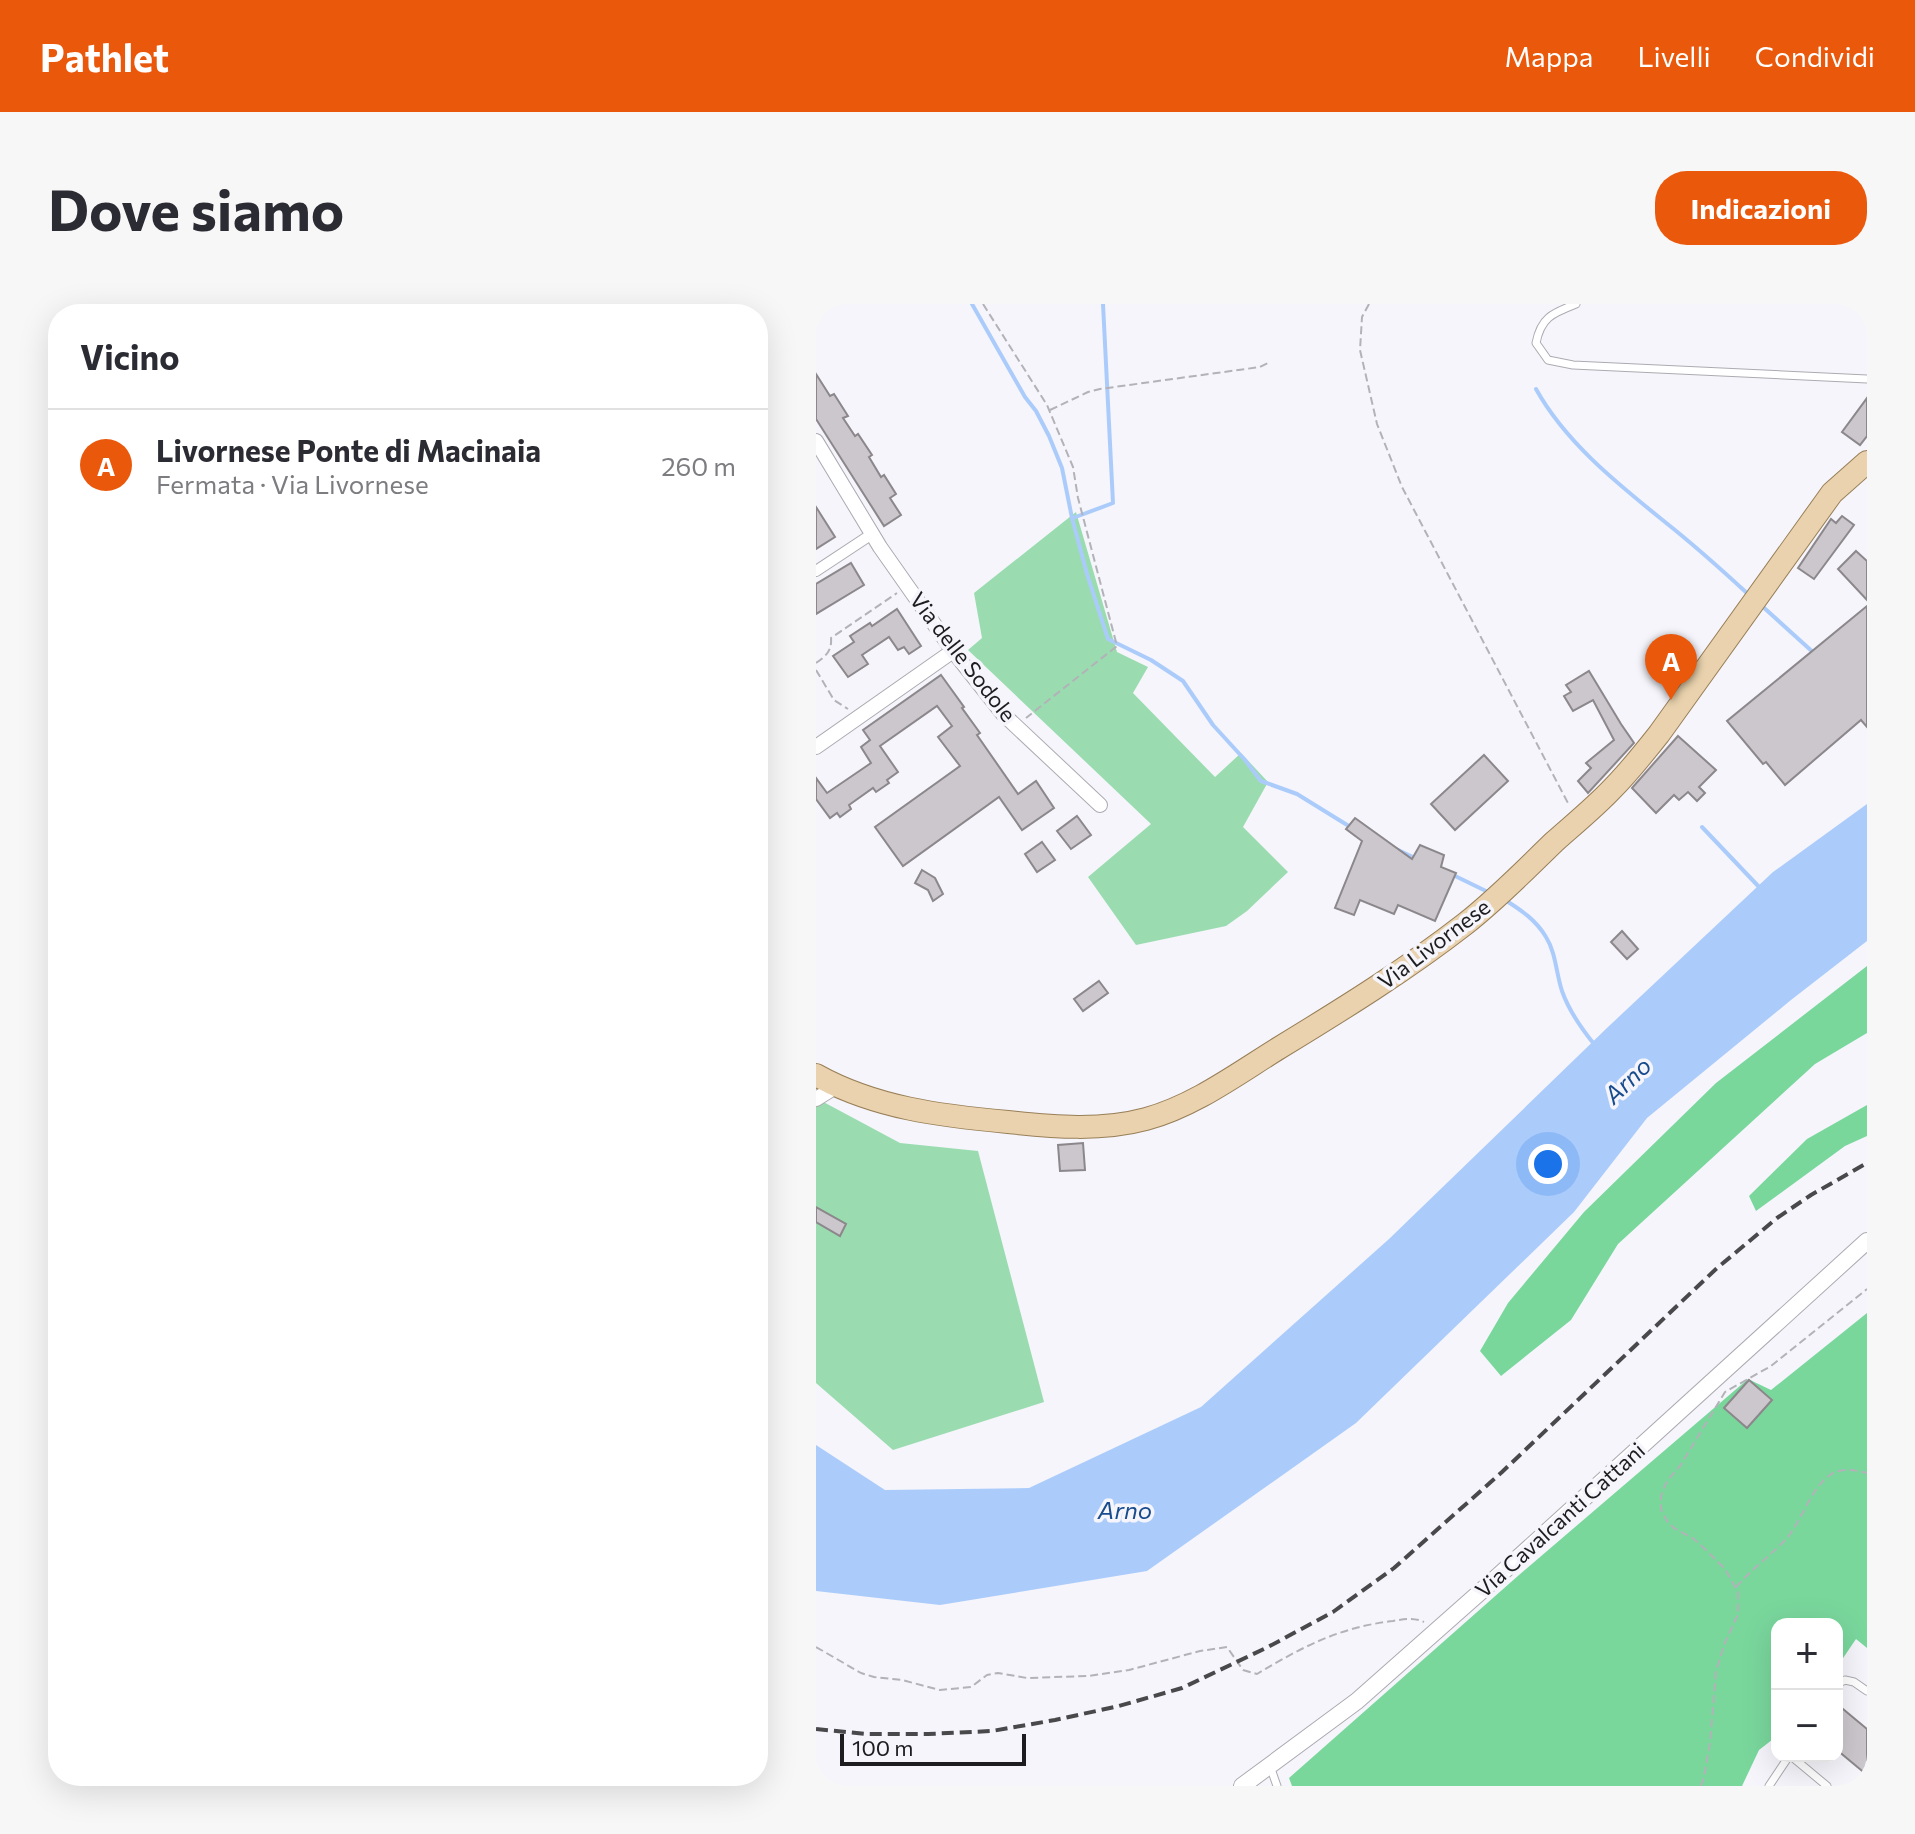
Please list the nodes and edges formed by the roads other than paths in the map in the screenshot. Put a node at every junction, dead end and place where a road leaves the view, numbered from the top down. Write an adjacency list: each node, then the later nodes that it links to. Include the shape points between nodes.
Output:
1 (1576, 304): 2 (lane, via 1539,327 1536,343 1548,360)
2 (1867, 379)
3 (816, 441): 5 (street, Via delle Sodole)
4 (1866, 461): 11 (main road, Via Livornese, via 1832,493 1643,754 1610,791 1427,953 1232,1077 1163,1114 1104,1126 975,1119 906,1108)
5 (872, 534): 6 (street); 7 (street, Via delle Sodole)
6 (816, 571)
7 (953, 651): 8 (street); 9 (street, Via delle Sodole, via 1003,714)
8 (816, 747)
9 (1100, 805)
10 (816, 1075): 11 (main road, Via Livornese)
11 (837, 1086): 12 (street)
12 (816, 1099)
13 (1867, 1241): 18 (street, Via Cavalcanti Cattani, via 1357,1701)
14 (1843, 1681): 15 (lane)
15 (1867, 1691)
16 (1786, 1762): 21 (lane)
17 (1797, 1762): 22 (lane)
18 (1270, 1766): 19 (street, Via Cavalcanti Cattani); 20 (lane)
19 (1242, 1786)
20 (1277, 1786)
21 (1769, 1786)
22 (1827, 1786)

